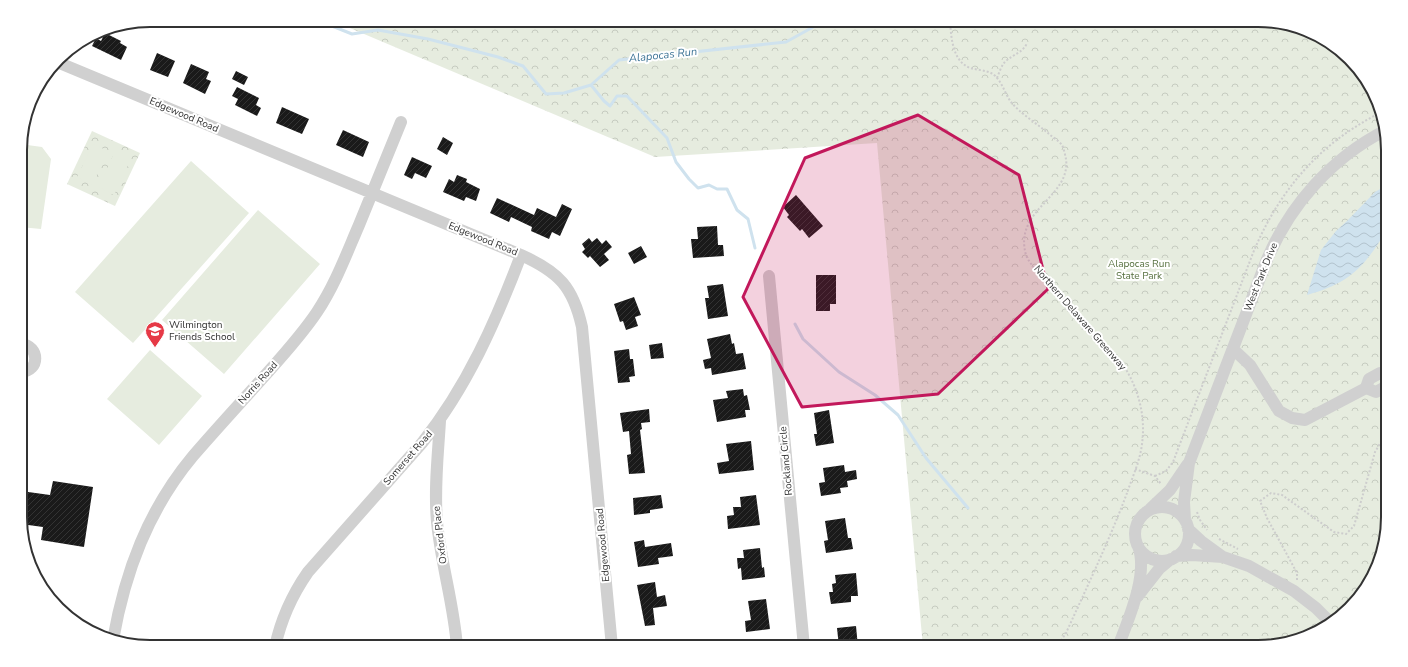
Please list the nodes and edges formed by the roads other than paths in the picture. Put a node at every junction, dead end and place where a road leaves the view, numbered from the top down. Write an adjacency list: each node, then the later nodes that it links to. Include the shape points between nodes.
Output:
1 (62, 64): 4 (street, Edgewood Road)
2 (401, 122): 4 (street, Norris Road)
3 (1380, 133): 8 (street, West Park Drive, via 1358,146 1327,171 1287,220 1272,248)
4 (372, 194): 5 (street, Edgewood Road); 22 (street, Norris Road, via 343,265 317,313 192,457 160,503 131,564)
5 (522, 255): 13 (street, Somerset Road, via 489,332); 25 (street, Edgewood Road, via 548,269 566,287 573,298 581,322)
6 (769, 276): 26 (street, Rockland Circle)
7 (27, 346): 9 (street, via 33,350 35,358 32,367)
8 (1233, 349): 11 (street, via 1250,365 1279,411 1292,418 1305,420); 14 (street, West Park Drive)
9 (27, 370)
10 (1381, 373): 11 (street, via 1369,379)
11 (1366, 388): 12 (street, via 1376,392)
12 (1381, 389)
13 (440, 421): 23 (street, Somerset Road, via 297,587); 24 (street, Oxford Place, via 437,521)
14 (1189, 463): 15 (street, West Park Drive, via 1170,490); 16 (street, West Park Drive, via 1184,502)
15 (1147, 512): 16 (street, via 1154,508 1167,508 1176,511); 17 (street, via 1140,519 1136,529)
16 (1186, 524): 18 (street, via 1201,541); 19 (street, via 1186,546)
17 (1138, 546): 19 (street, via 1152,558); 20 (street, via 1142,564)
18 (1223, 557): 19 (street, via 1192,555); 21 (street, via 1248,566 1294,591)
19 (1174, 558): 20 (street, via 1159,569)
20 (1135, 600): 27 (street)
21 (1327, 619)
22 (114, 634)
23 (277, 640)
24 (456, 640)
25 (611, 640)
26 (803, 640)
27 (1121, 640)

